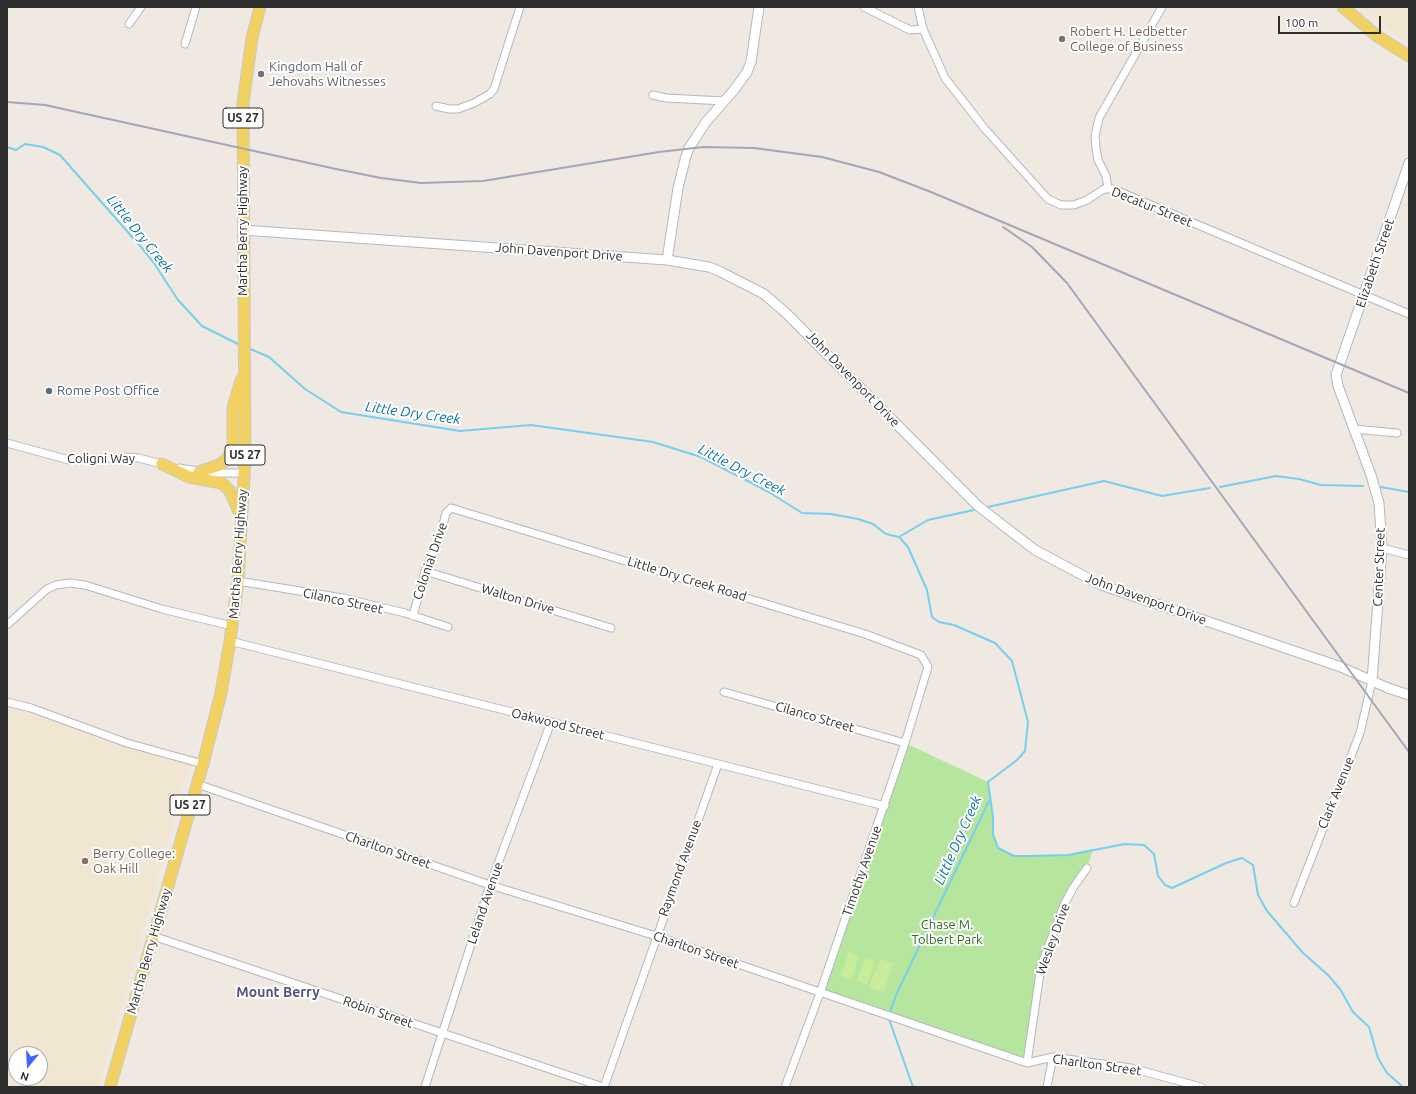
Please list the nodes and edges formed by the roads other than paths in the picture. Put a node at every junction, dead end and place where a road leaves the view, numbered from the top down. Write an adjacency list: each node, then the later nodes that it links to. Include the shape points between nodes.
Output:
1 (141, 7): 10 (street)
2 (196, 7): 12 (street)
3 (260, 7): 19 (main road, Martha Berry Highway / US 27, via 252,38 243,103)
4 (520, 7): 16 (street, via 494,89 490,94 458,109)
5 (759, 7): 15 (street, via 751,62 742,80)
6 (864, 7): 11 (street, via 910,30)
7 (918, 7): 11 (street, Decatur Street)
8 (1162, 7): 18 (street, via 1099,118 1095,136 1096,148)
9 (1344, 7): 13 (main road, via 1378,36)
10 (129, 24)
11 (923, 29): 18 (street, Decatur Street, via 945,78 985,129 1048,199 1061,205 1074,205)
12 (185, 44)
13 (1409, 56)
14 (653, 95): 15 (street)
15 (724, 101): 20 (street, via 695,139 686,156 678,188)
16 (436, 106)
17 (1409, 163): 21 (street, Elizabeth Street)
18 (1108, 188): 21 (street, Decatur Street)
19 (243, 230): 20 (street, John Davenport Drive); 24 (main road, Martha Berry Highway / US 27, via 246,360)
20 (667, 260): 44 (street, John Davenport Drive, via 709,267 749,285 776,303 974,502 1041,554 1101,584 1266,640)
21 (1364, 296): 22 (street, Decatur Street); 23 (street, Elizabeth Street)
22 (1409, 314)
23 (1340, 364): 25 (street, Center Street, via 1336,379)
24 (242, 389): 29 (main road, via 233,408 233,450 219,465); 30 (main road, Martha Berry Highway / US 27)
25 (1354, 429): 26 (street); 33 (street, Center Street, via 1376,490)
26 (1397, 433)
27 (7, 443): 28 (street, Coligni Way, via 69,460 126,457)
28 (162, 464): 29 (street, Coligni Way); 32 (main road, via 189,477 222,483 230,491)
29 (199, 472): 30 (street, Coligni Way)
30 (244, 473): 32 (main road, Martha Berry Highway / US 27)
31 (451, 508): 35 (street, Colonial Drive, via 446,513 439,540); 43 (street, Little Dry Creek Road, via 865,634)
32 (242, 518): 36 (main road, Martha Berry Highway / US 27)
33 (1382, 548): 34 (street); 44 (street, Center Street)
34 (1409, 555)
35 (425, 570): 37 (street, Colonial Drive); 41 (street, Walton Drive)
36 (238, 581): 37 (street, Cilanco Street, via 343,598); 39 (main road, Martha Berry Highway / US 27)
37 (412, 616): 40 (street, Cilanco Street)
38 (7, 625): 39 (street, via 47,589 70,583 86,585 162,609)
39 (232, 626): 42 (main road, Martha Berry Highway / US 27)
40 (448, 627)
41 (611, 628)
42 (230, 641): 48 (street, Oakwood Street); 50 (main road, Martha Berry Highway / US 27, via 221,693)
43 (921, 655): 49 (street, Timothy Avenue, via 928,667)
44 (1372, 681): 46 (street, John Davenport Drive); 56 (street, Clark Avenue, via 1360,733)
45 (724, 692): 49 (street, Cilanco Street)
46 (1409, 695)
47 (7, 702): 50 (street, via 31,708 127,743)
48 (551, 722): 51 (street, Oakwood Street); 55 (street, Leland Avenue)
49 (905, 743): 53 (street, Timothy Avenue)
50 (203, 764): 52 (main road, Martha Berry Highway / US 27)
51 (718, 764): 53 (street, Oakwood Street); 58 (street, Raymond Avenue)
52 (196, 784): 55 (street, Charlton Street); 57 (main road, Martha Berry Highway / US 27)
53 (885, 806): 59 (street, Timothy Avenue)
54 (1087, 868): 62 (street, Wesley Drive, via 1064,905 1041,966)
55 (490, 885): 58 (street, Charlton Street); 60 (street, Leland Avenue)
56 (1294, 903)
57 (153, 936): 60 (street, Robin Street); 63 (main road, Martha Berry Highway / US 27)
58 (656, 936): 59 (street, Charlton Street); 65 (street, Raymond Avenue)
59 (820, 993): 62 (street, Charlton Street); 66 (street, Timothy Avenue)
60 (442, 1033): 64 (street, Leland Avenue); 65 (street, Robin Street)
61 (1053, 1057): 62 (street, Charlton Street); 67 (street); 68 (street, Charlton Street, via 1131,1068)
62 (1027, 1063)
63 (110, 1087)
64 (425, 1087)
65 (603, 1087)
66 (785, 1087)
67 (1047, 1087)
68 (1201, 1087)

